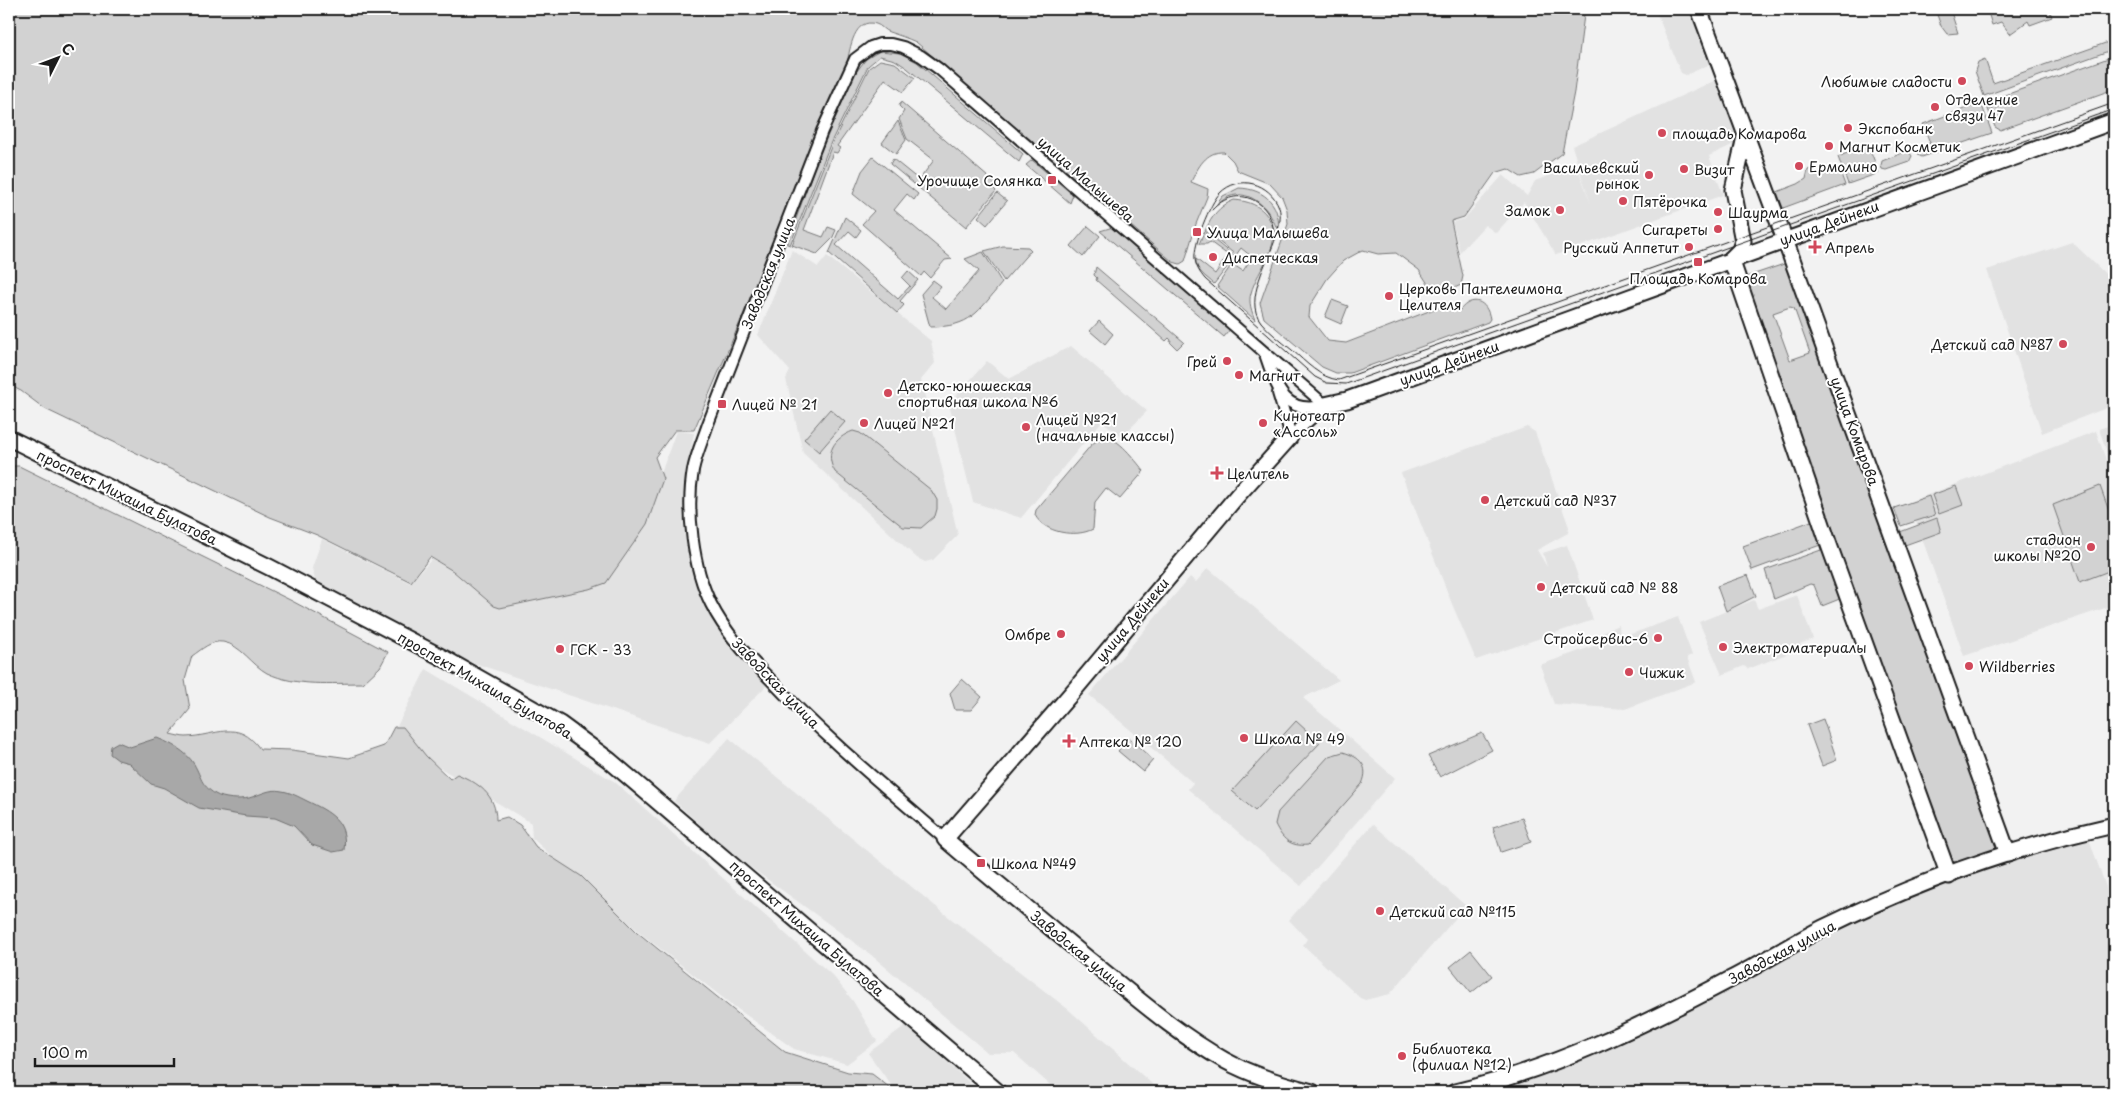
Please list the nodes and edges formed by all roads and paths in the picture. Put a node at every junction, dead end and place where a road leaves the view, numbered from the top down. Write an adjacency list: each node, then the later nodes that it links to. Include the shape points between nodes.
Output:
1 (1699, 9): 4 (street, улица Комарова)
2 (880, 44): 11 (street, улица Малышева, via 903,46 939,69); 17 (street, Заводская улица, via 855,59 849,71 822,131 724,382 693,470 692,530 704,588 737,644 804,714)
3 (2114, 121): 8 (street, улица Дейнеки)
4 (1746, 136): 5 (street, улица Комарова); 6 (street, via 1733,187)
5 (1759, 171): 6 (street, via 1751,167 1743,171); 8 (street, улица Комарова)
6 (1734, 195): 7 (street)
7 (1737, 215): 9 (street, via 1748,238); 10 (street, via 1742,241 1740,250)
8 (1785, 240): 9 (street, улица Дейнеки); 18 (street, улица Комарова)
9 (1763, 248): 10 (street, улица Дейнеки)
10 (1731, 259): 13 (street, улица Дейнеки); 19 (street, via 1829,545)
11 (1264, 353): 12 (street, улица Малышева); 13 (street, улица Малышева)
12 (1275, 382): 13 (street, улица Малышева, via 1280,394 1300,408); 15 (street, via 1289,430)
13 (1325, 406): 15 (street, улица Дейнеки)
14 (9, 438): 20 (street, проспект Михаила Булатова, via 269,566 560,724 624,773)
15 (1288, 440): 17 (street, улица Дейнеки)
16 (2114, 825): 18 (street, Заводская улица)
17 (945, 839): 21 (street, Заводская улица, via 1103,971 1200,1046 1257,1075)
18 (2008, 854): 19 (street, Заводская улица)
19 (1949, 876): 22 (street, Заводская улица, via 1904,892 1822,929 1732,979 1609,1040 1518,1076)
20 (998, 1092)
21 (1312, 1092)
22 (1456, 1092)

